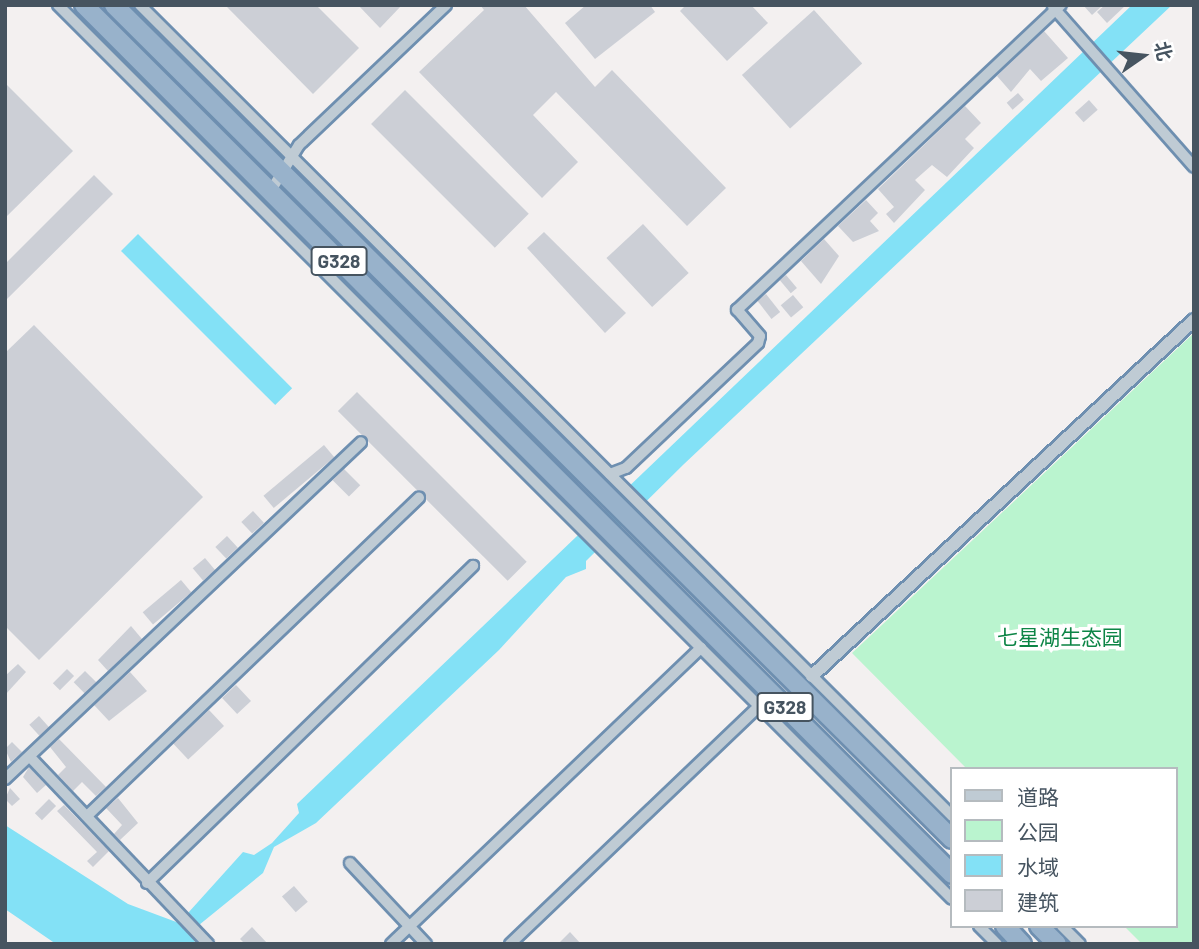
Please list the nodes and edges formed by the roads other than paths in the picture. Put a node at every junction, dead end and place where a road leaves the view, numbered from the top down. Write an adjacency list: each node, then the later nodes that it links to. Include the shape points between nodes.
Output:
1 (58, 5): 11 (street)
2 (84, 5): 10 (highway, G328)
3 (114, 5): 9 (highway, G328)
4 (140, 5): 7 (street)
5 (446, 5): 7 (street)
6 (1056, 7): 8 (street); 14 (street, via 737,310 760,336 758,343 626,468)
7 (290, 157): 9 (street); 14 (street)
8 (1194, 167)
9 (282, 175): 10 (street); 25 (highway, G328)
10 (270, 192): 11 (highway, G328)
11 (296, 230): 16 (highway, G328)
12 (1194, 320): 19 (street)
13 (361, 442): 21 (street)
14 (610, 474): 19 (street)
15 (419, 498): 24 (street)
16 (613, 548): 18 (street); 27 (highway, G328)
17 (473, 566): 28 (street)
18 (701, 648): 20 (street); 30 (street)
19 (812, 676): 23 (street)
20 (759, 706): 29 (street); 38 (street)
21 (30, 757): 22 (street); 24 (street)
22 (5, 779)
23 (950, 815)
24 (87, 816): 28 (street)
25 (950, 837)
26 (350, 863): 30 (street)
27 (950, 872)
28 (147, 883): 35 (street)
29 (950, 897)
30 (409, 926): 36 (street); 37 (street)
31 (981, 928): 39 (street)
32 (1007, 928): 40 (highway)
33 (1041, 928): 41 (highway)
34 (1064, 928): 42 (street)
35 (207, 943)
36 (391, 944)
37 (426, 944)
38 (510, 944)
39 (997, 944)
40 (1022, 944)
41 (1056, 944)
42 (1080, 944)

